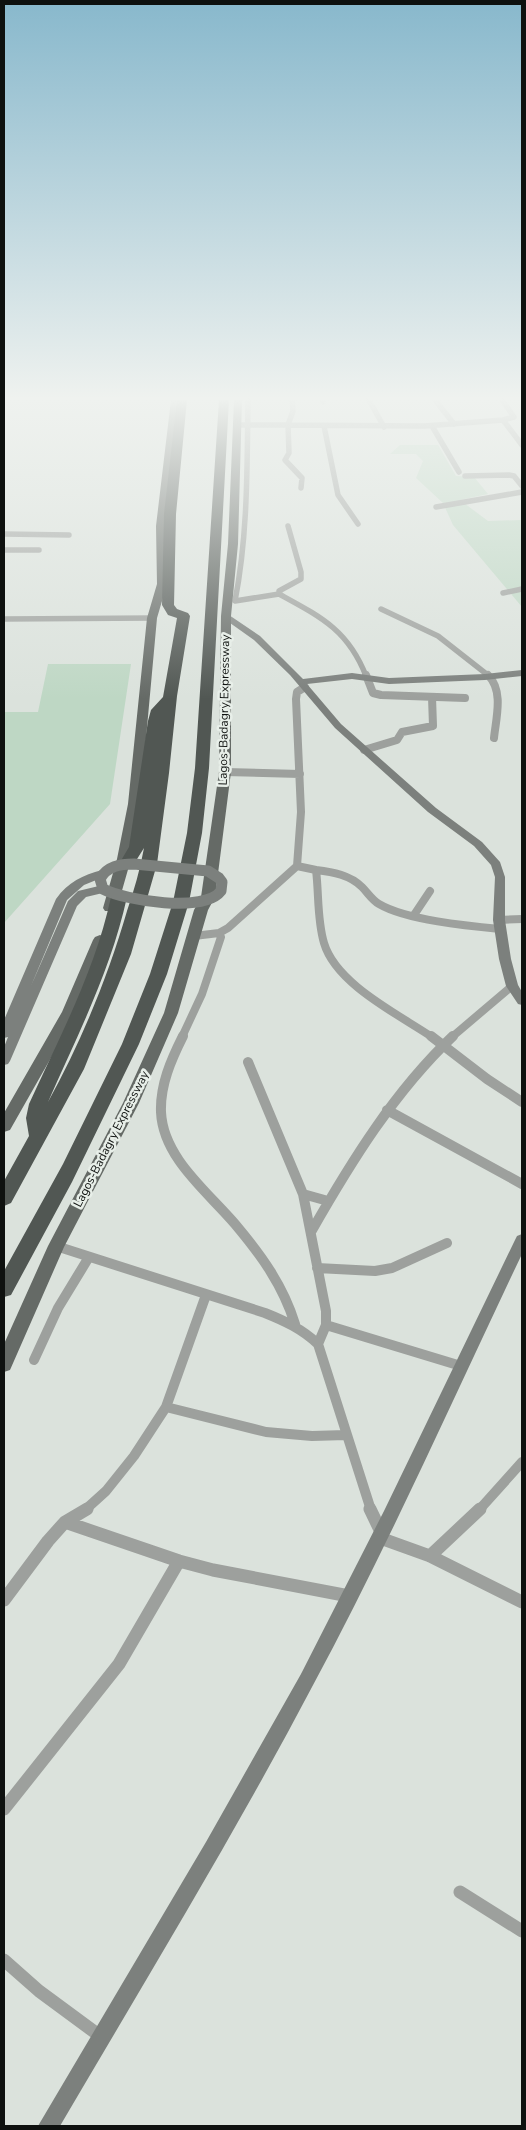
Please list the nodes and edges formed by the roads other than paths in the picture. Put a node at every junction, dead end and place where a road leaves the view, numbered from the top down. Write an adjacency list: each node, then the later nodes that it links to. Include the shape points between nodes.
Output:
1 (164, 499): 24 (main road, via 162,584)
2 (172, 499): 31 (highway, via 168,605 172,612 184,616)
3 (218, 499): 33 (highway, Lagos-Badagry Expressway)
4 (236, 499): 12 (main road, Lagos-Badagry Expressway)
5 (245, 499): 14 (street)
6 (341, 499): 10 (street)
7 (478, 499): 8 (street)
8 (456, 503): 9 (street)
9 (436, 507)
10 (358, 524)
11 (288, 526): 22 (street, via 301,579)
12 (234, 533): 14 (street); 16 (main road, Lagos-Badagry Expressway)
13 (4, 534): 15 (street)
14 (245, 534): 17 (street)
15 (69, 535)
16 (233, 544): 17 (street); 26 (main road, Lagos-Badagry Expressway)
17 (244, 544): 22 (street, via 235,601)
18 (4, 550): 19 (street)
19 (39, 550)
20 (522, 589): 21 (street)
21 (503, 593)
22 (278, 594): 29 (street, via 315,615 341,635 352,646)
23 (381, 609): 28 (street, via 438,636)
24 (152, 618): 25 (street); 62 (main road, via 134,804 114,896 96,952 71,1009)
25 (4, 619)
26 (226, 622): 30 (main road, via 252,633); 37 (main road, Lagos-Badagry Expressway)
27 (522, 673): 28 (main road)
28 (490, 677): 29 (main road); 35 (street, via 498,696)
29 (366, 679): 30 (main road, via 352,676); 32 (street, via 376,695)
30 (303, 685): 36 (main road, via 338,726); 38 (street, via 296,699)
31 (170, 696): 39 (highway, via 158,710 155,721 136,848); 63 (highway, via 149,864 123,954 75,1069)
32 (432, 697): 34 (street); 36 (street, via 433,726 402,732 397,740)
33 (206, 698): 41 (highway, via 215,710 212,782); 64 (highway, Lagos-Badagry Expressway, via 203,775 189,865 165,958 117,1077)
34 (464, 698)
35 (494, 738)
36 (364, 750): 50 (main road, via 432,810 478,844 496,864 500,877)
37 (225, 772): 38 (street); 52 (main road, Lagos-Badagry Expressway, via 208,898)
38 (300, 774): 40 (street)
39 (128, 864): 41 (main road, bridge); 43 (main road, bridge, via 114,866)
40 (298, 866): 42 (street); 51 (street, via 228,928)
41 (200, 870): 47 (main road, bridge, via 218,877 223,888 211,900)
42 (316, 870): 48 (street, via 343,874 379,904); 57 (street, via 321,936 333,964 352,984)
43 (102, 874): 44 (main road, bridge, via 100,882); 54 (main road, via 81,880 62,898)
44 (103, 889): 46 (main road, bridge); 54 (main road, via 82,894 72,904)
45 (430, 891): 48 (street)
46 (119, 897): 47 (main road, bridge); 63 (highway, via 105,950 87,999 38,1104)
47 (192, 903): 64 (highway, via 155,1008 113,1110)
48 (414, 915): 50 (street, via 461,925)
49 (522, 919): 50 (street)
50 (500, 924): 53 (main road)
51 (218, 933): 52 (street); 77 (street, via 221,937 204,989 162,1090 160,1107 164,1131 186,1170 235,1223 284,1291)
52 (194, 936): 72 (main road, Lagos-Badagry Expressway, via 171,1012 131,1104)
53 (512, 986): 55 (main road); 57 (street)
54 (29, 992): 56 (main road); 58 (main road)
55 (522, 1001)
56 (4, 1034)
57 (444, 1045): 60 (street); 61 (street)
58 (4, 1061)
59 (248, 1062): 66 (street)
60 (522, 1102)
61 (388, 1110): 65 (street); 68 (street)
62 (4, 1126)
63 (38, 1138): 67 (highway)
64 (82, 1144): 75 (highway, Lagos-Badagry Expressway, via 37,1233)
65 (522, 1184)
66 (304, 1194): 68 (street); 69 (street)
67 (4, 1198)
68 (328, 1201): 69 (street)
69 (311, 1232): 74 (street)
70 (522, 1240): 82 (main road)
71 (446, 1243): 74 (street, via 392,1268 375,1272)
72 (56, 1246): 73 (street); 81 (main road, Lagos-Badagry Expressway)
73 (89, 1257): 76 (street); 80 (street, via 58,1308)
74 (317, 1268): 78 (street)
75 (4, 1289)
76 (206, 1296): 77 (street); 83 (street)
77 (295, 1324): 79 (street)
78 (326, 1326): 79 (street); 82 (street)
79 (318, 1344): 84 (street)
80 (34, 1360)
81 (4, 1364)
82 (462, 1366): 88 (main road)
83 (166, 1407): 84 (street, via 266,1432 312,1436); 87 (street, via 106,1492 86,1510)
84 (346, 1434): 88 (street)
85 (522, 1462): 86 (street)
86 (518, 1473): 89 (street)
87 (65, 1522): 90 (street); 92 (street)
88 (381, 1536): 89 (street); 91 (main road)
89 (430, 1556): 93 (street)
90 (179, 1561): 91 (street); 94 (street, via 119,1664)
91 (349, 1596): 98 (main road, via 210,1855)
92 (4, 1600)
93 (522, 1602)
94 (4, 1809)
95 (460, 1892): 96 (street)
96 (522, 1932)
97 (4, 1960): 98 (street, via 38,1991)
98 (100, 2036): 99 (main road)
99 (48, 2126)

